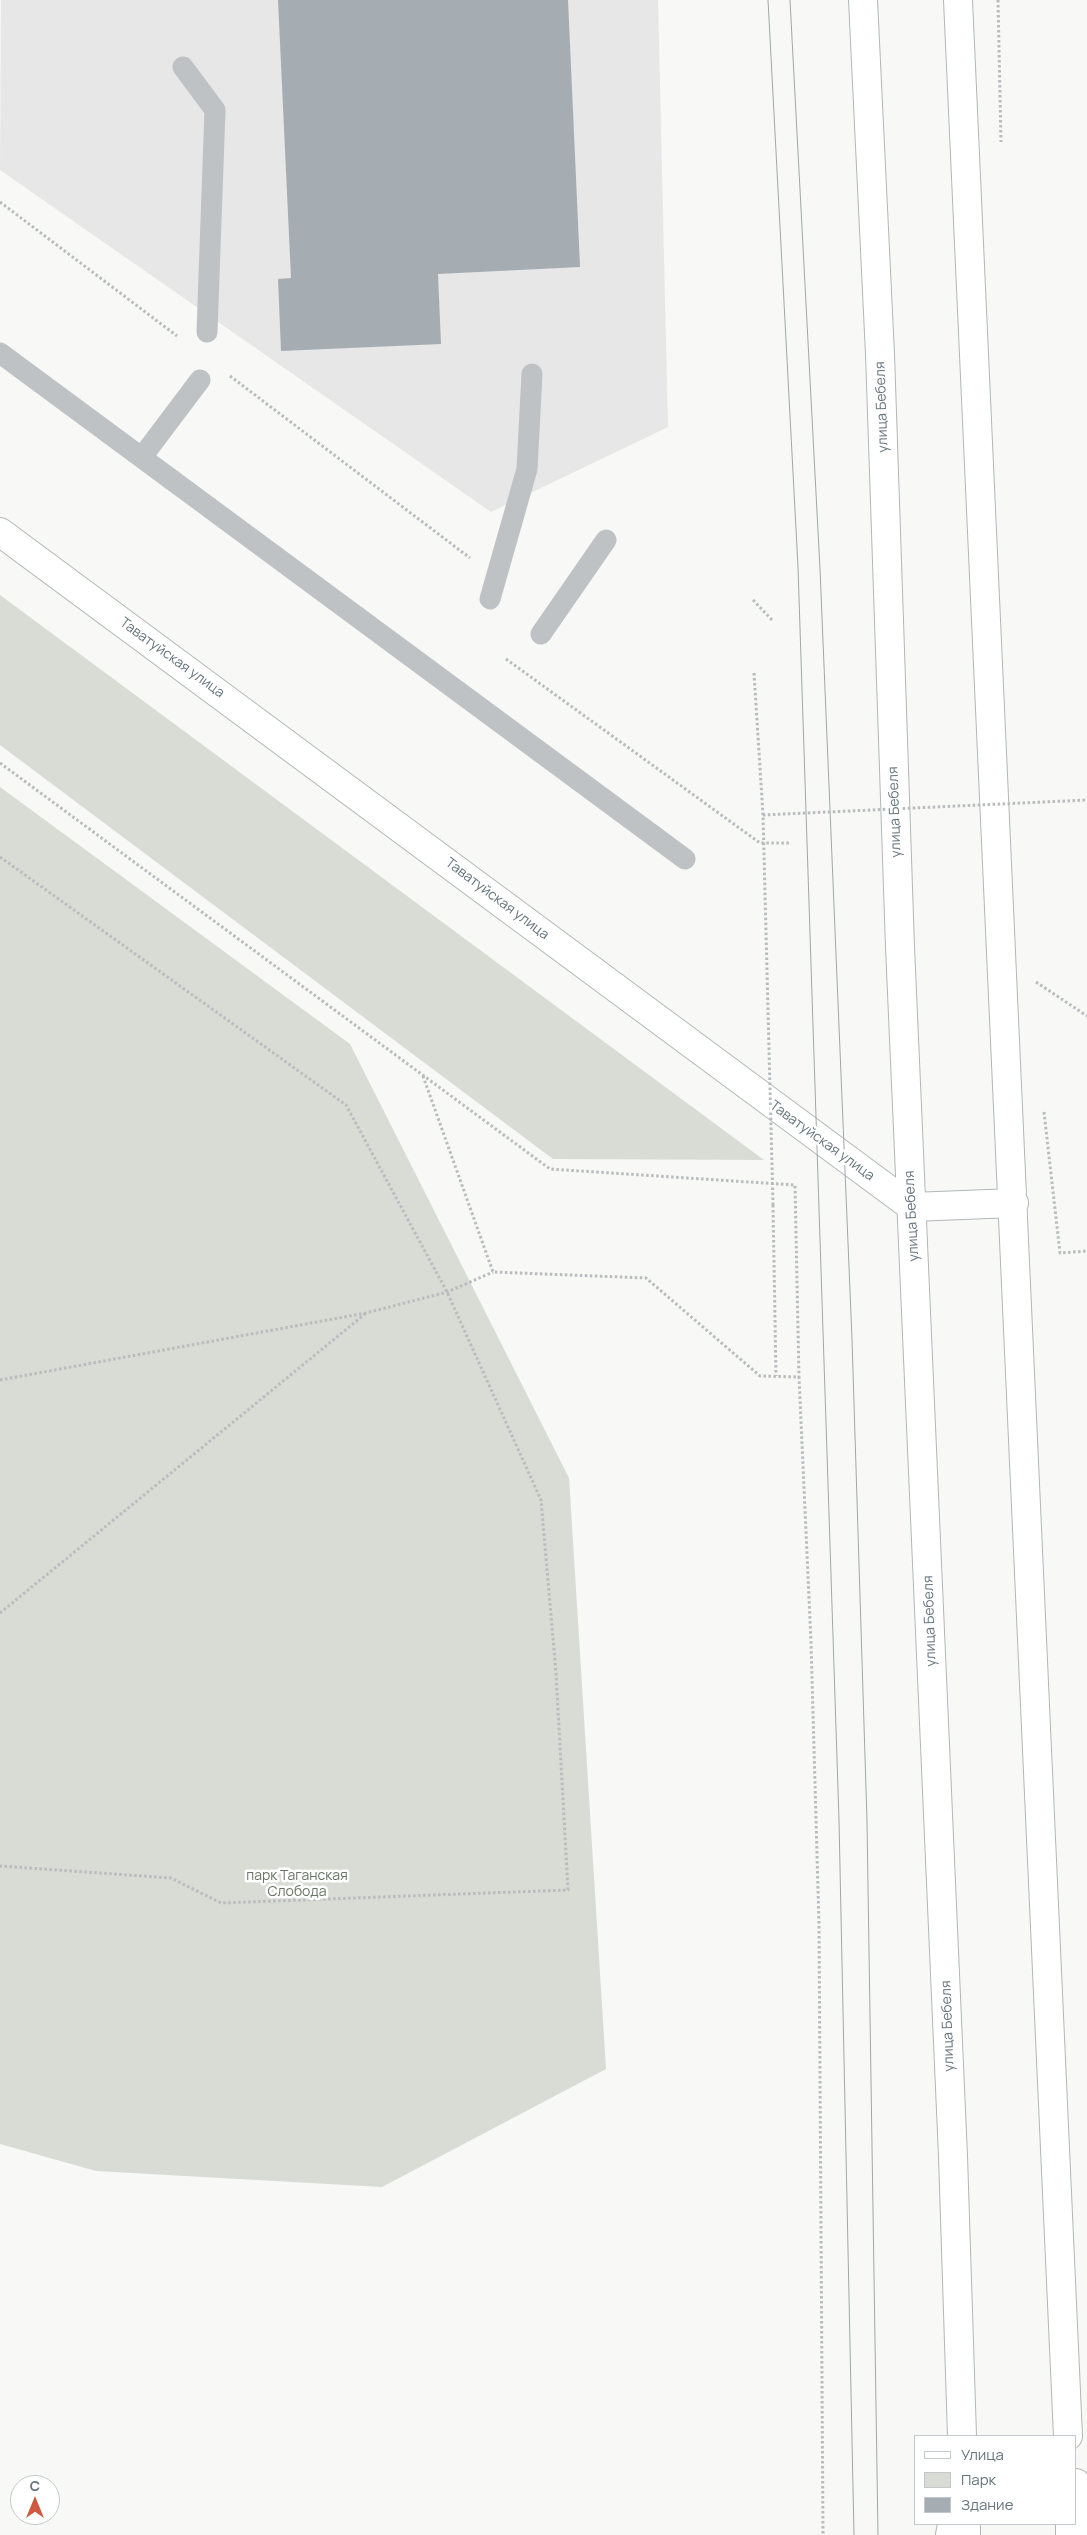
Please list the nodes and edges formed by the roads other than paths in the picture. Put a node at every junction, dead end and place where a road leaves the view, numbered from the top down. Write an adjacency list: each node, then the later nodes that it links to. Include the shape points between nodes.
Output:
1 (863, 0): 15 (main road, улица Бебеля, via 880,354 899,937)
2 (958, 0): 14 (main road)
3 (183, 67): 4 (lane, via 215,110)
4 (207, 332)
5 (0, 353): 8 (lane)
6 (532, 374): 11 (lane, via 527,469)
7 (200, 380): 8 (lane)
8 (142, 457): 13 (lane)
9 (0, 532): 15 (main road, Таватуйская улица)
10 (606, 540): 12 (lane)
11 (490, 599)
12 (541, 634)
13 (685, 859)
14 (1014, 1203): 15 (main road); 16 (main road)
15 (912, 1207): 17 (main road, улица Бебеля, via 953,2156)
16 (1068, 2432)
17 (961, 2435)
18 (1077, 2490): 19 (main road)
19 (1083, 2535)

